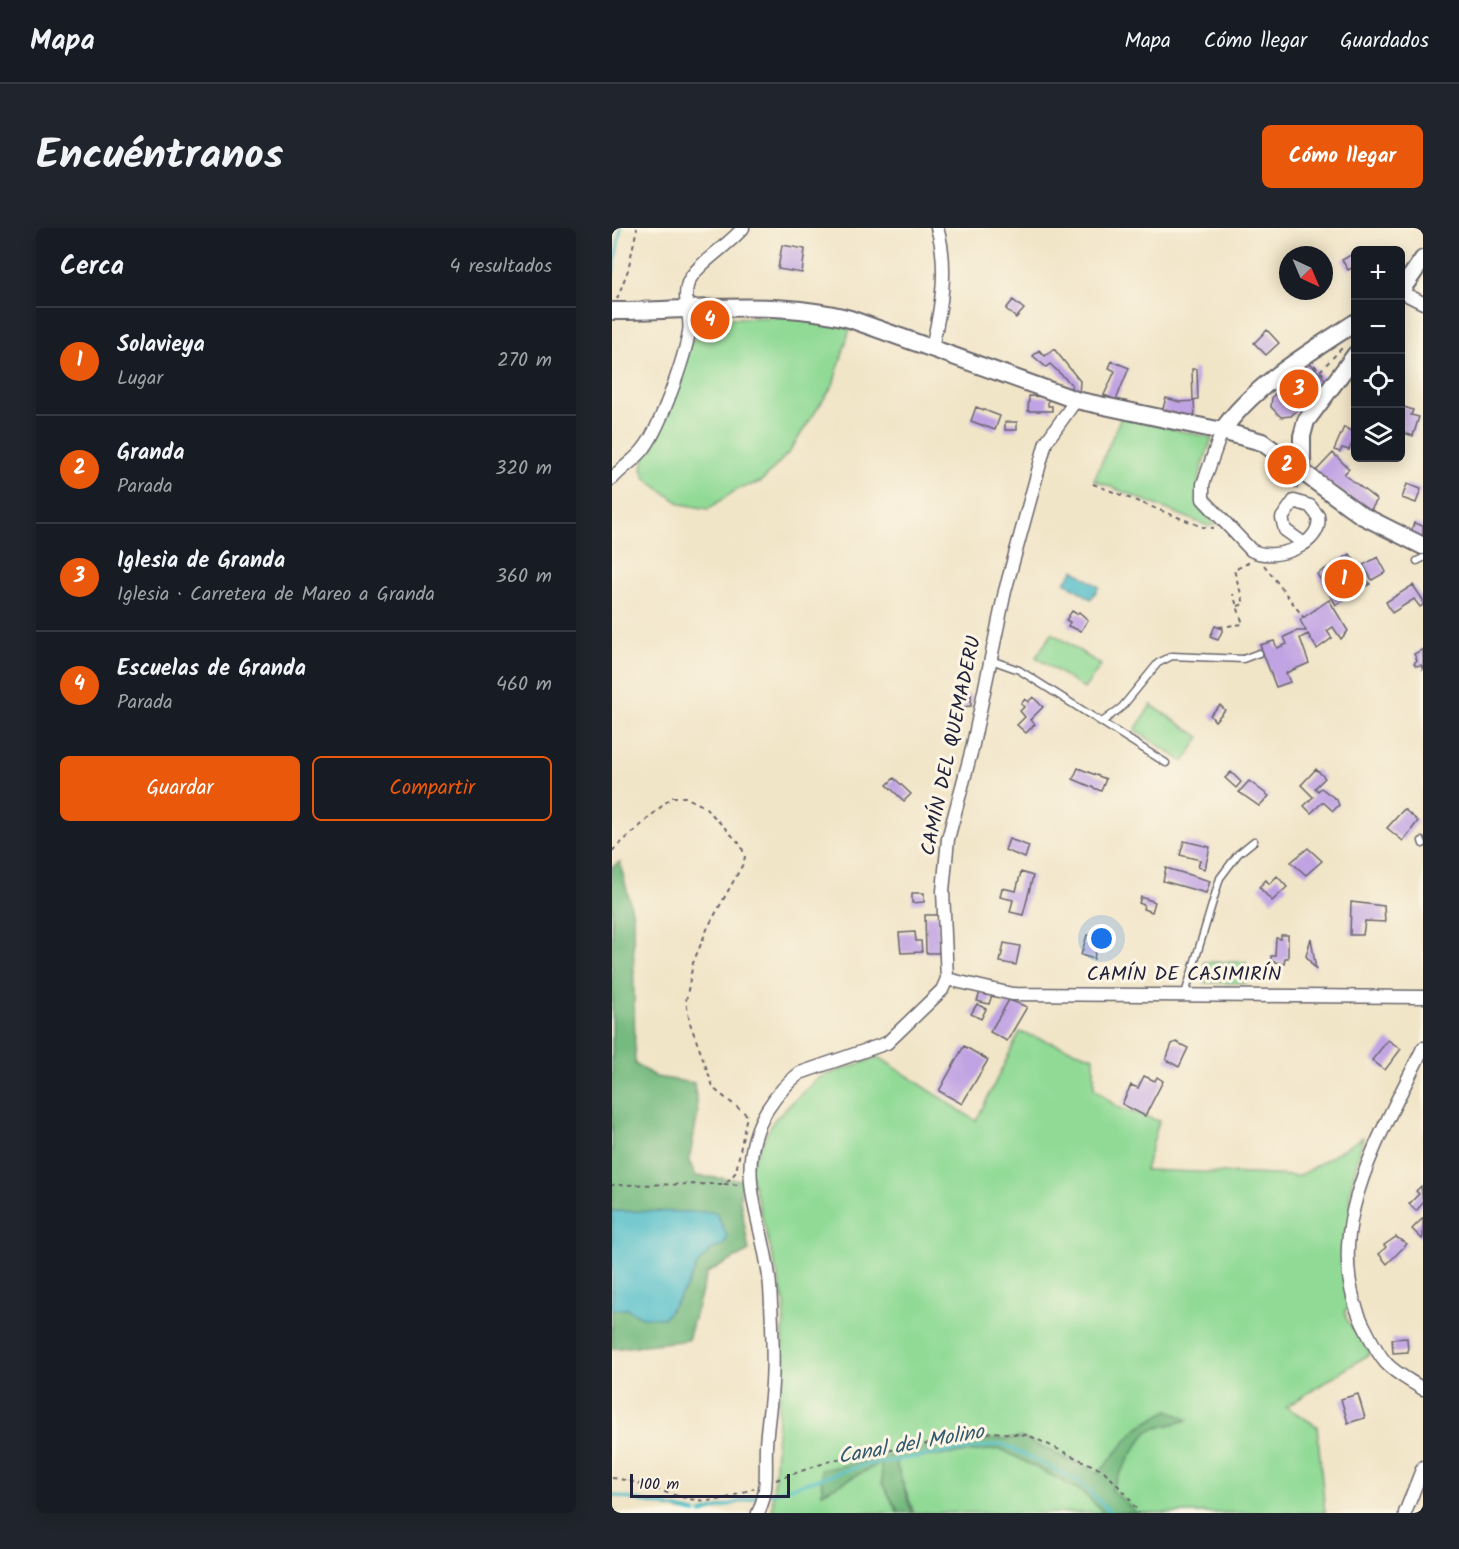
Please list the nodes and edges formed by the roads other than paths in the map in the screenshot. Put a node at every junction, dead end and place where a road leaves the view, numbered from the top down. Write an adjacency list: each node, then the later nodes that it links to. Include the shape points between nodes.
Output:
1 (742, 228): 8 (street, via 696,270 687,284)
2 (937, 228): 11 (street, via 943,273)
3 (1423, 259): 4 (street)
4 (1405, 286)
5 (1405, 294): 6 (street)
6 (1423, 303)
7 (618, 309): 8 (street)
8 (686, 310): 11 (street, via 820,311); 18 (street, via 690,330 651,438)
9 (1351, 325): 10 (street)
10 (1320, 345): 12 (street, via 1335,343); 14 (street)
11 (932, 347): 13 (street)
12 (1349, 351): 17 (street, via 1338,377 1306,421)
13 (1076, 399): 15 (street); 22 (street, CAMÍN DEL QUEMADERU, via 1046,442)
14 (1251, 400): 15 (street); 16 (street, via 1244,412)
15 (1222, 431): 16 (street); 19 (street, via 1203,484 1203,499 1255,552 1288,552)
16 (1246, 436): 17 (street)
17 (1297, 461): 20 (street, via 1361,515)
18 (612, 479)
19 (1303, 543)
20 (1421, 555)
21 (1259, 652): 23 (lane, via 1243,659 1172,656 1158,663 1122,706)
22 (990, 660): 23 (lane, via 1019,670); 26 (street, CAMÍN DEL QUEMADERU, via 948,839 943,891)
23 (1102, 723): 24 (lane)
24 (1166, 763)
25 (1254, 841): 27 (lane, via 1220,878)
26 (947, 979): 27 (street, CAMÍN DE CASIMIRÍN, via 1012,994); 32 (street, via 942,990 887,1043 790,1080 759,1124 752,1146 750,1186 770,1285 772,1382 766,1490)
27 (1185, 994): 28 (street, CAMÍN DE CASIMIRÍN)
28 (1423, 997)
29 (1423, 1048): 30 (street, via 1366,1162 1350,1221 1348,1270 1360,1320 1379,1354 1392,1369)
30 (1423, 1389)
31 (1423, 1467): 33 (street)
32 (758, 1513)
33 (1405, 1513)

